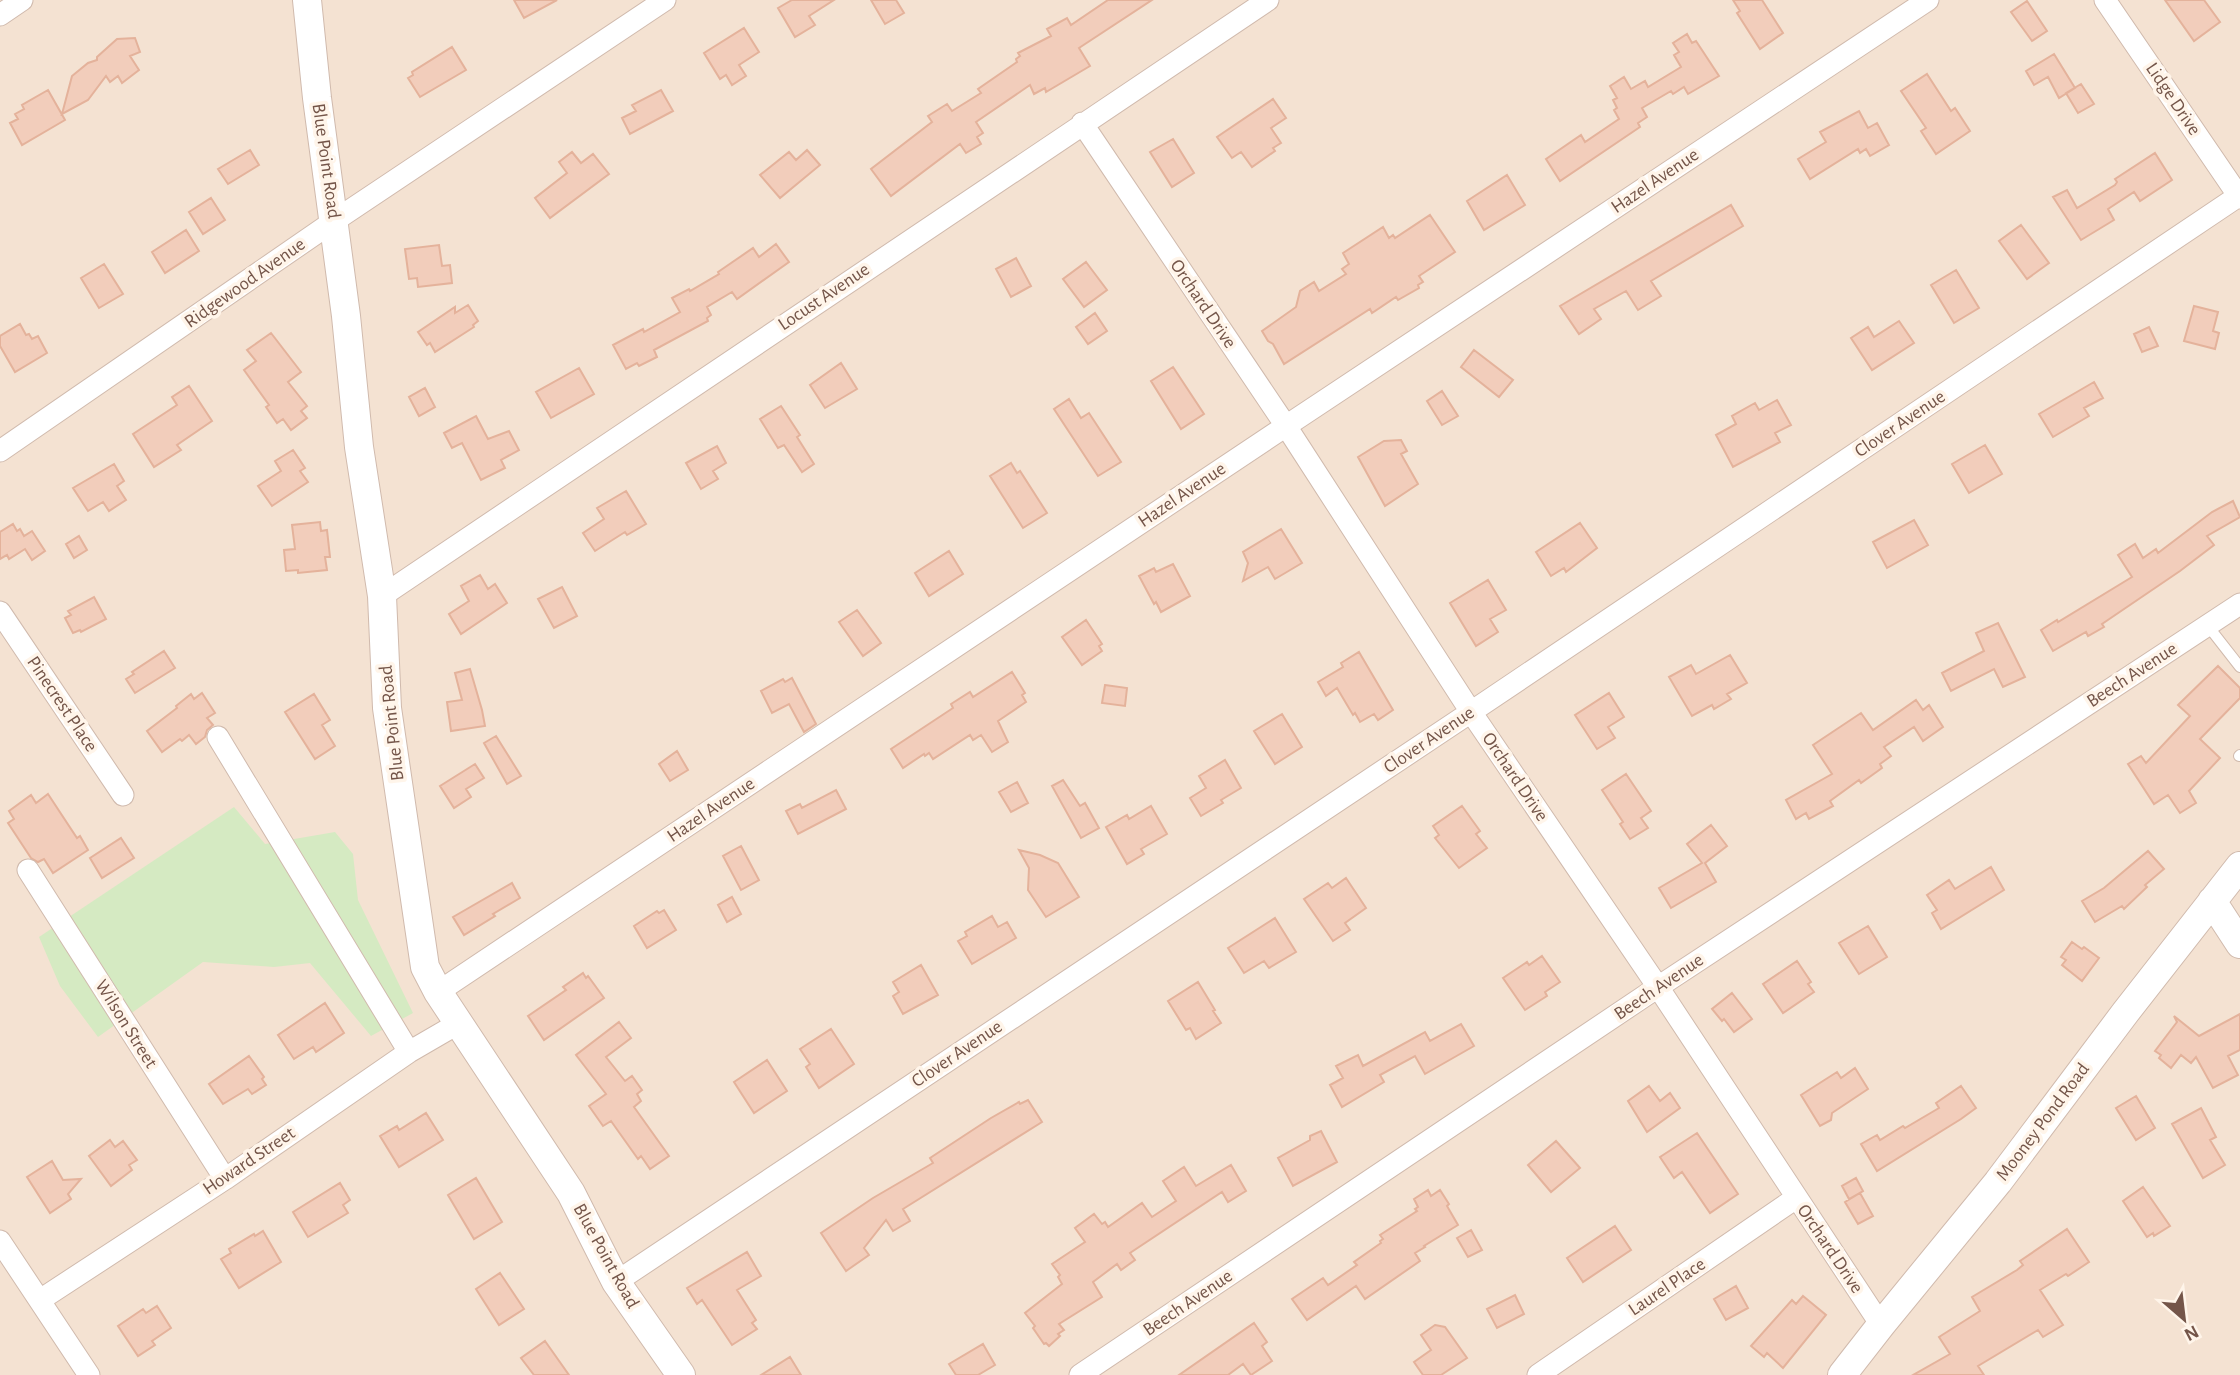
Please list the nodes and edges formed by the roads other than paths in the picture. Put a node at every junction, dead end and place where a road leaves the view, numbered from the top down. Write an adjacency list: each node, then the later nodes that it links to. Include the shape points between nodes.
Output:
1 (22, 0): 7 (street)
2 (307, 0): 10 (street, Blue Point Road)
3 (665, 0): 10 (street, Ridgewood Avenue)
4 (1268, 0): 8 (street, Locust Avenue)
5 (1928, 0): 11 (street, Hazel Avenue)
6 (2105, 0): 9 (street, Lidge Drive)
7 (0, 15)
8 (1082, 123): 11 (street, Orchard Drive); 13 (street, Locust Avenue)
9 (2240, 196): 18 (street, Clover Avenue)
10 (334, 221): 12 (street, Ridgewood Avenue); 13 (street, Blue Point Road, via 359,447)
11 (1286, 426): 18 (street, Orchard Drive); 26 (street, Hazel Avenue)
12 (0, 451)
13 (382, 596): 26 (street, Blue Point Road, via 387,708 425,967)
14 (2240, 604): 16 (street, Beech Avenue)
15 (0, 612): 20 (street, Pinecrest Place)
16 (2208, 625): 17 (lane); 25 (street, Beech Avenue)
17 (2240, 667)
18 (1471, 712): 25 (street, Orchard Drive); 32 (street, Clover Avenue)
19 (218, 737): 28 (street)
20 (123, 795)
21 (2240, 866): 23 (street, Mooney Pond Road)
22 (28, 870): 29 (street, Wilson Street)
23 (2212, 901): 24 (street); 34 (street, Mooney Pond Road, via 1998,1182)
24 (2240, 944)
25 (1658, 987): 30 (street, Orchard Drive); 37 (street, Beech Avenue)
26 (438, 992): 27 (street, Blue Point Road)
27 (459, 1023): 28 (street, Howard Street); 32 (street, Blue Point Road, via 571,1193)
28 (409, 1052): 29 (street, Howard Street)
29 (225, 1179): 33 (street, Howard Street)
30 (1796, 1198): 34 (street, Orchard Drive); 38 (street, Laurel Place)
31 (0, 1241): 33 (street)
32 (616, 1282): 36 (street, Blue Point Road)
33 (40, 1300): 35 (street)
34 (1881, 1325): 39 (street, Mooney Pond Road)
35 (89, 1375)
36 (681, 1375)
37 (1080, 1375)
38 (1538, 1375)
39 (1842, 1375)

